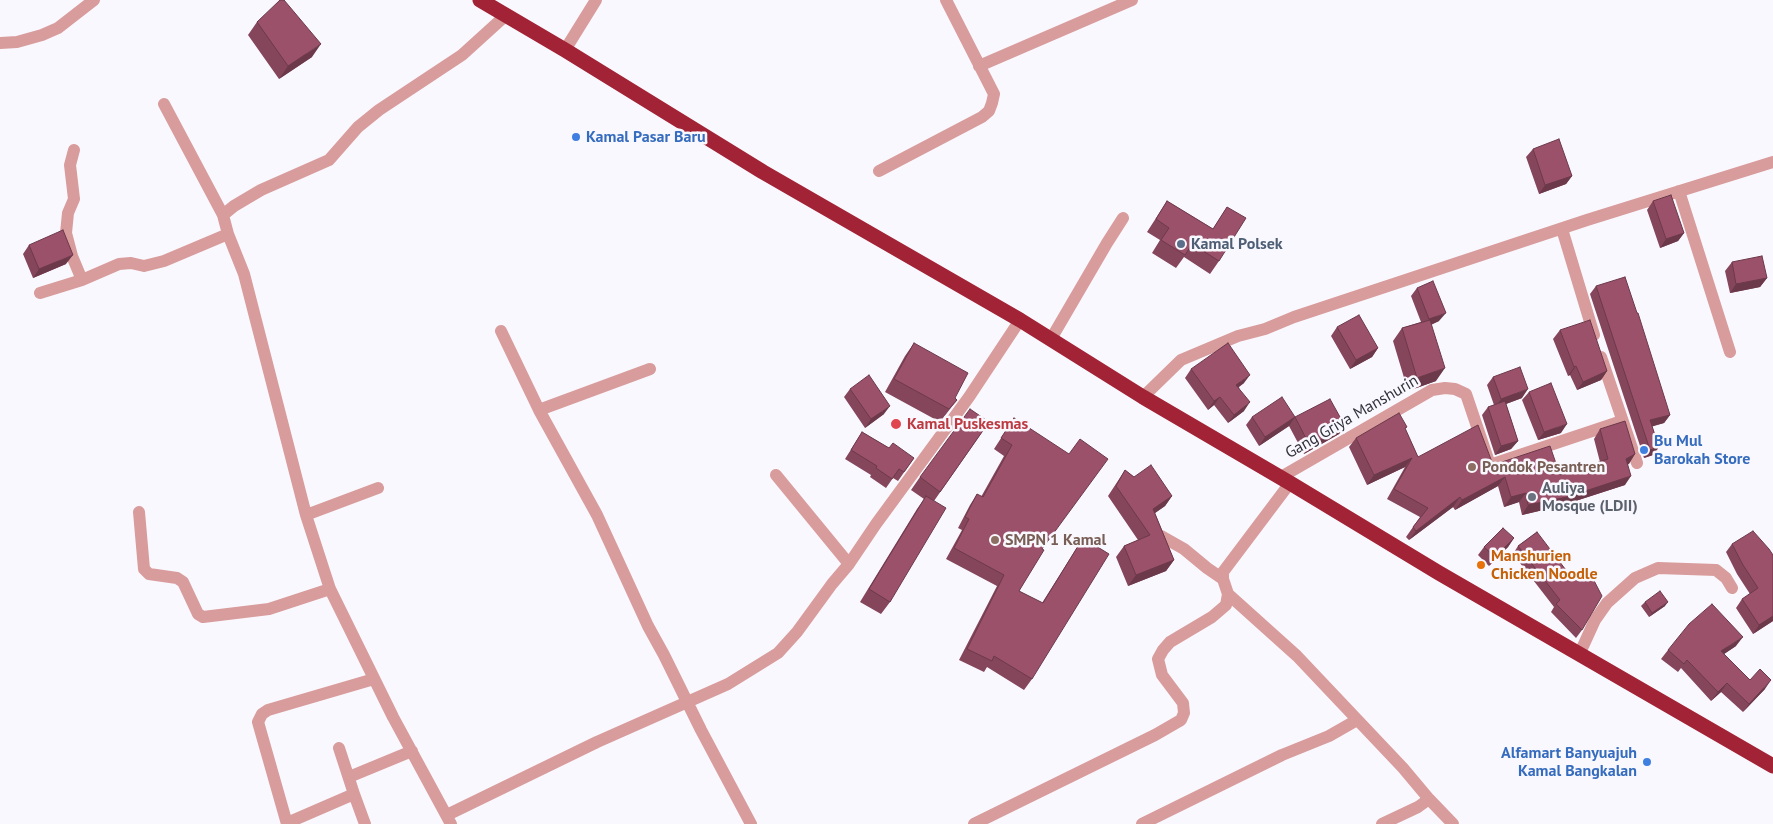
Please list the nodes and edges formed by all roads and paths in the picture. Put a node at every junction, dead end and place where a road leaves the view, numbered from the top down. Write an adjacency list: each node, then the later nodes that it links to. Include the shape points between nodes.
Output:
1 (94, 0): 7 (street, via 58,28 17,42)
2 (480, 0): 6 (highway)
3 (596, 0): 8 (street)
4 (946, 0): 9 (street)
5 (1132, 0): 9 (street)
6 (505, 16): 8 (highway); 15 (street, via 462,55 358,127 329,160 261,190)
7 (0, 43)
8 (565, 50): 21 (highway, via 763,172)
9 (979, 66): 13 (street, via 994,94 989,110)
10 (164, 104): 15 (street)
11 (74, 150): 19 (street, via 70,165 74,199 68,213 66,232)
12 (1773, 162): 14 (street)
13 (879, 171)
14 (1679, 191): 17 (street); 24 (street)
15 (223, 215): 18 (street)
16 (1123, 218): 23 (street)
17 (1562, 229): 26 (street, via 1238,336 1181,360); 28 (street)
18 (228, 234): 19 (street, via 164,261 144,266 131,262 119,264); 34 (street, via 256,316)
19 (82, 280): 20 (street)
20 (40, 293)
21 (1020, 320): 23 (highway); 36 (street)
22 (501, 331): 27 (street)
23 (1051, 339): 26 (highway)
24 (1730, 352)
25 (650, 369): 27 (street)
26 (1142, 396): 31 (highway)
27 (539, 410): 43 (street, via 597,515 644,619)
28 (1622, 421): 29 (street); 31 (street, Gang Griya Manshurin, via 1490,465 1466,394 1455,390 1432,390)
29 (1637, 463)
30 (776, 475): 36 (street)
31 (1286, 480): 37 (street, via 1223,572); 41 (highway)
32 (378, 488): 34 (street)
33 (139, 512): 39 (street, via 144,569 150,574 178,578 183,582 198,614 203,617 269,609)
34 (306, 515): 39 (street)
35 (1160, 536): 37 (street)
36 (849, 564): 43 (street, via 778,653 728,684)
37 (1223, 578): 40 (street)
38 (1732, 588): 41 (street, via 1716,570 1658,568 1635,578 1607,603)
39 (330, 589): 42 (street)
40 (1228, 594): 44 (street, via 1297,656); 55 (street, via 1226,605 1170,642 1158,659 1162,675 1183,703 1184,713 1180,720 1155,736)
41 (1579, 655): 47 (highway)
42 (374, 679): 46 (street); 52 (street, via 262,714 258,722)
43 (688, 702): 51 (street, via 597,742); 54 (street)
44 (1357, 720): 50 (street); 56 (street)
45 (339, 748): 48 (street)
46 (412, 751): 48 (street); 51 (street)
47 (1773, 766)
48 (349, 777): 49 (street)
49 (354, 794): 52 (street); 53 (street)
50 (1429, 799): 57 (street); 58 (street)
51 (449, 819)
52 (287, 823)
53 (365, 824)
54 (751, 824)
55 (974, 824)
56 (1142, 824)
57 (1382, 824)
58 (1453, 824)

